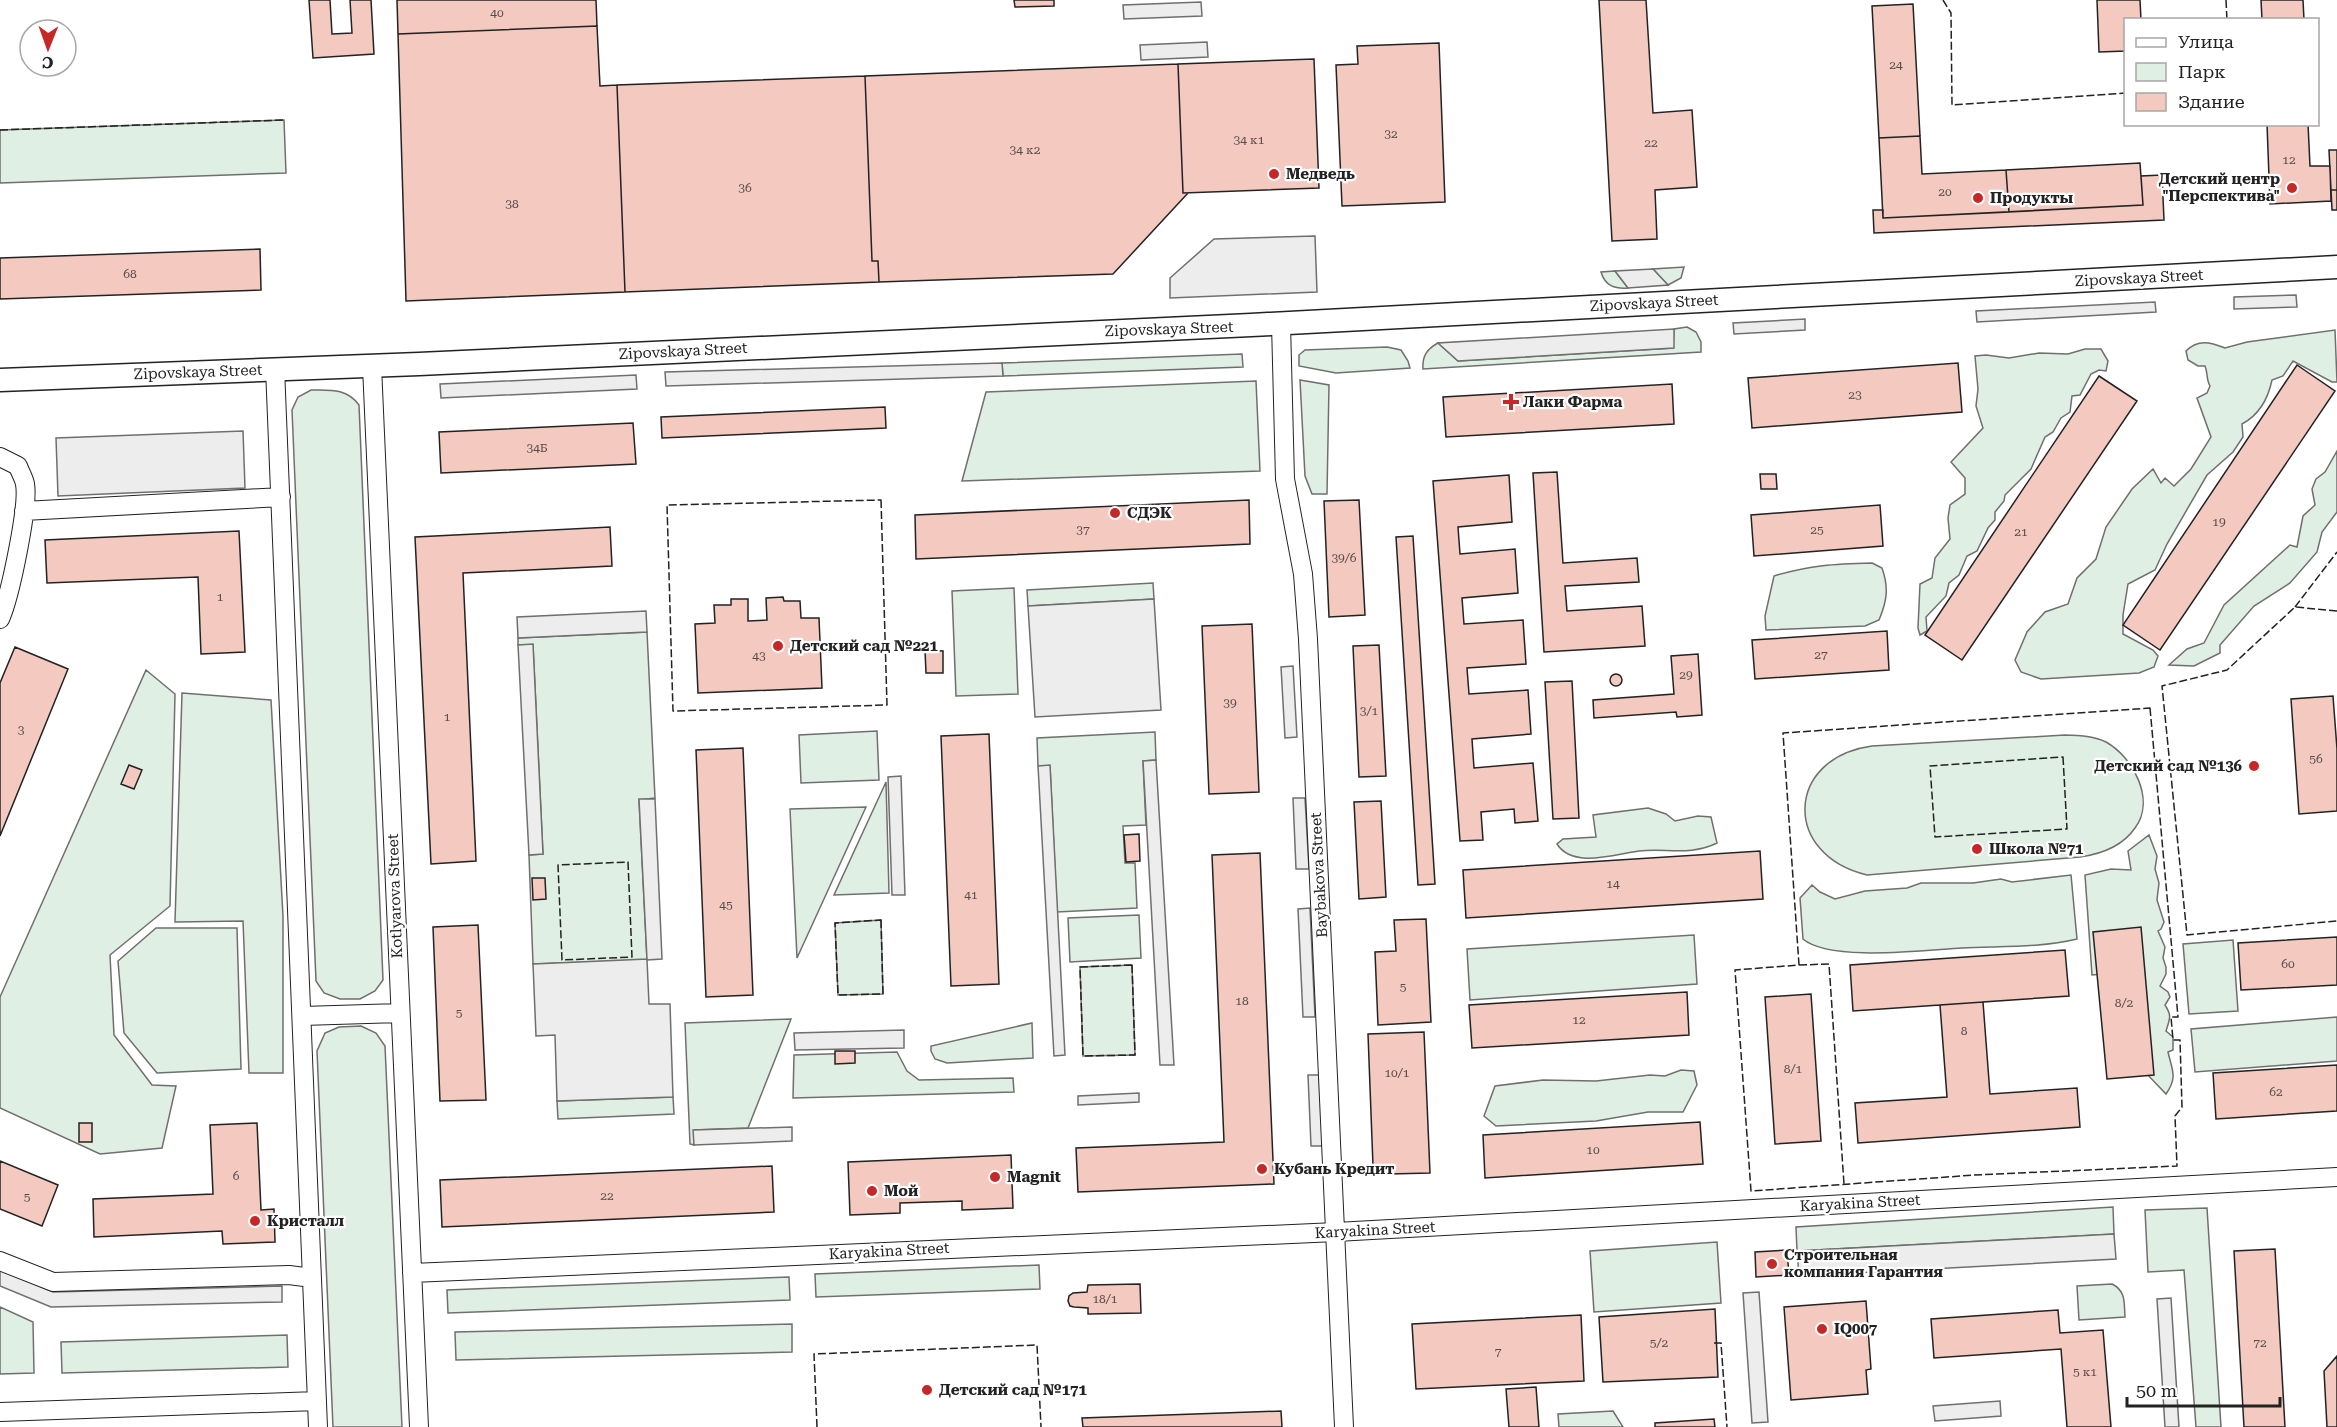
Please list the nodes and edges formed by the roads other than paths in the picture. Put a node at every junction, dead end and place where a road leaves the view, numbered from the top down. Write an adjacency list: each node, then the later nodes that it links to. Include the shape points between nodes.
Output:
1 (2337, 267): 2 (street, Zipovskaya Street)
2 (1281, 324): 3 (street, Zipovskaya Street); 13 (street, Baybakova Street, via 1285,479 1303,574 1308,639)
3 (372, 366): 4 (street, Zipovskaya Street); 10 (street, Kotlyarova Street)
4 (275, 368): 5 (street, Zipovskaya Street); 7 (street)
5 (0, 380)
6 (0, 456): 8 (street, via 18,466 25,485)
7 (281, 497): 8 (street); 11 (street)
8 (24, 511): 9 (street, via 7,603)
9 (0, 619)
10 (400, 1013): 11 (street); 15 (street, Kotlyarova Street)
11 (302, 1016): 16 (street)
12 (2337, 1177): 13 (street, Karyakina Street)
13 (1336, 1232): 15 (street, Karyakina Street); 21 (street, Baybakova Street)
14 (0, 1261): 16 (street, via 53,1282 289,1275)
15 (412, 1273): 20 (street, Kotlyarova Street)
16 (312, 1278): 17 (street)
17 (317, 1401): 18 (street); 19 (street)
18 (0, 1412)
19 (318, 1427)
20 (418, 1427)
21 (1344, 1427)

